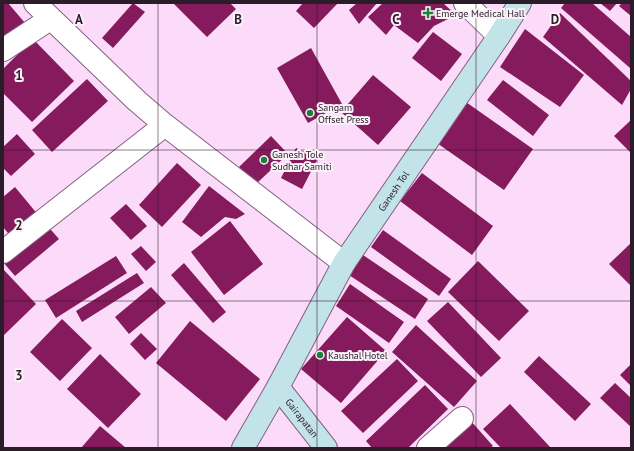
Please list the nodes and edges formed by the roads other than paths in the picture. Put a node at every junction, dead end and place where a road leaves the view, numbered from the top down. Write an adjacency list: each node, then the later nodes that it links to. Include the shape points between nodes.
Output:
1 (35, 3): 4 (street)
2 (465, 3): 5 (street)
3 (520, 5): 5 (main road, Ganesh Tol)
4 (50, 19): 6 (street); 7 (street)
5 (499, 36): 9 (main road, Ganesh Tol)
6 (3, 50)
7 (165, 125): 8 (street); 9 (street)
8 (3, 252)
9 (344, 263): 10 (main road, Ganesh Tol)
10 (278, 387): 12 (main road, Ganesh Tol); 13 (main road, Gairapatan)
11 (462, 418): 14 (street)
12 (242, 448)
13 (326, 448)
14 (428, 448)

